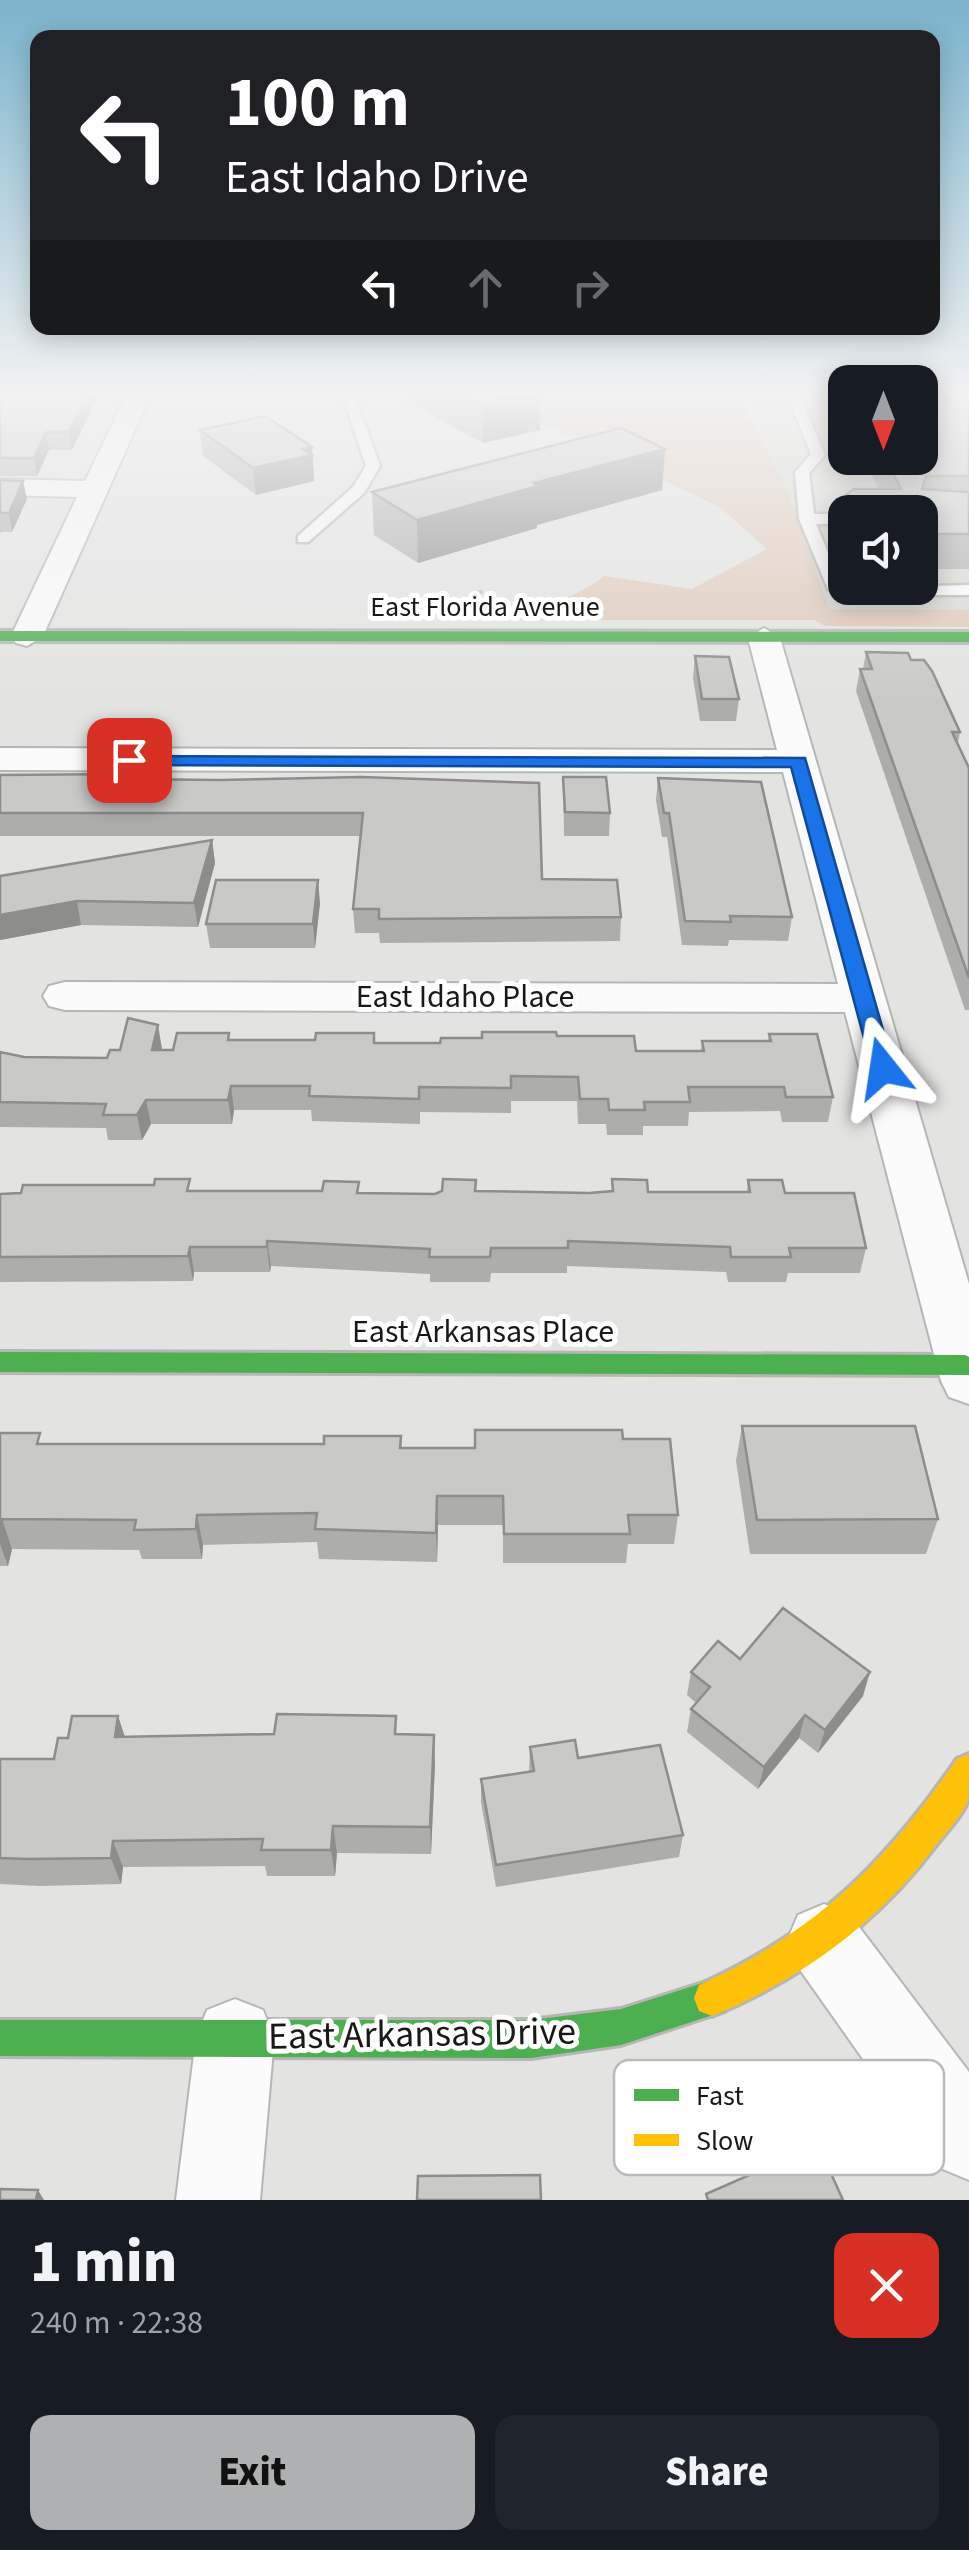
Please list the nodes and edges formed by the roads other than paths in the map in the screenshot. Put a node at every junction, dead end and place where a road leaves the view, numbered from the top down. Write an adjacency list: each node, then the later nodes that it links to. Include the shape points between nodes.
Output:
1 (90, 497): 8 (street)
2 (349, 497): 6 (lane)
3 (805, 497): 5 (lane)
4 (828, 518): 5 (lane)
5 (808, 519): 7 (lane, via 834,586 842,590)
6 (303, 539)
7 (969, 590)
8 (14, 636): 10 (street, East Florida Avenue)
9 (969, 637): 10 (street, East Florida Avenue)
10 (764, 638): 12 (street)
11 (0, 760): 12 (street)
12 (799, 762): 14 (street)
13 (65, 996): 14 (street, East Idaho Place)
14 (864, 998): 16 (street)
15 (0, 1362): 16 (street, East Arkansas Place)
16 (967, 1373)
17 (969, 1770): 18 (street, East Arkansas Drive, via 937,1827 882,1891)
18 (824, 1941): 20 (street, East Arkansas Drive, via 743,1988 670,2014 552,2037); 21 (street)
19 (0, 2038): 20 (street, East Arkansas Drive)
20 (235, 2038): 24 (street)
21 (911, 2060)
22 (944, 2105): 23 (street)
23 (969, 2139)
24 (218, 2200)

